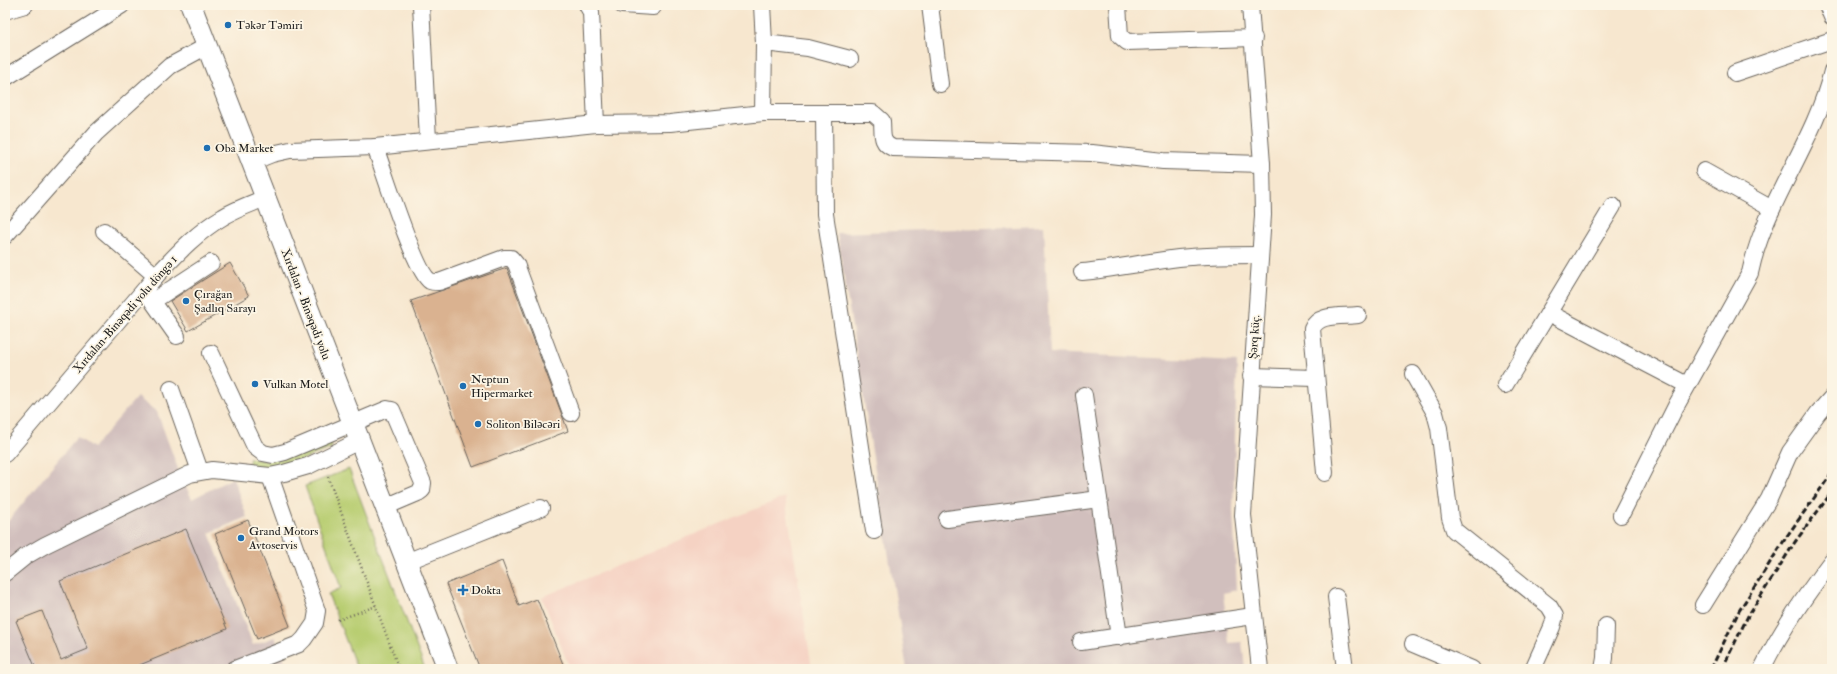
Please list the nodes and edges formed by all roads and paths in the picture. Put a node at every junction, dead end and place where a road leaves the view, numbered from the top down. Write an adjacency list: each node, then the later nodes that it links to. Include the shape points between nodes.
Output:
1 (25, 5): 13 (street)
2 (122, 5): 22 (street)
3 (191, 5): 18 (main road, Xırdalan - Binəqədi yolu)
4 (421, 5): 28 (street)
5 (587, 5): 27 (street, via 591,12)
6 (622, 5): 12 (street)
7 (762, 5): 17 (street)
8 (930, 5): 23 (street)
9 (1118, 5): 15 (street, via 1120,36 1126,42)
10 (1250, 5): 15 (street, Şərq küç.)
11 (1827, 5): 14 (street)
12 (653, 7)
13 (5, 12)
14 (1832, 17)
15 (1254, 38): 31 (street, Şərq küç.)
16 (1832, 40): 21 (street)
17 (764, 43): 19 (street, via 808,48); 25 (street)
18 (207, 46): 30 (main road, Xırdalan - Binəqədi yolu); 37 (street, via 170,66 96,133)
19 (850, 59)
20 (1832, 71): 24 (street)
21 (1735, 73)
22 (5, 78)
23 (940, 84)
24 (1828, 106): 35 (street)
25 (764, 113): 26 (street); 27 (street, via 670,123)
26 (824, 113): 31 (street, via 873,112 882,121 883,140 886,146 893,148 1092,153 1163,161); 67 (street, via 827,233)
27 (596, 124): 28 (street)
28 (428, 140): 29 (street)
29 (375, 147): 30 (street, via 290,150); 55 (street, via 408,242 424,276 430,282 439,282 504,258 511,258 516,264)
30 (252, 162): 33 (main road, Xırdalan - Binəqədi yolu)
31 (1262, 164): 38 (street, Şərq küç., via 1263,215)
32 (1704, 171): 35 (street)
33 (265, 198): 41 (street, Xırdalan-Binəqədi yolu döngə 1, via 223,217 176,255); 56 (main road, Xırdalan - Binəqədi yolu)
34 (1613, 206): 43 (street)
35 (1772, 209): 51 (street, via 1755,250 1750,273)
36 (104, 231): 41 (street)
37 (5, 236)
38 (1260, 255): 40 (street, via 1170,259); 48 (street, Şərq küç.)
39 (211, 262): 42 (street)
40 (1082, 272)
41 (156, 276): 42 (street, Xırdalan-Binəqədi yolu döngə 1)
42 (148, 295): 45 (street); 57 (street, Xırdalan-Binəqədi yolu döngə 1)
43 (1549, 312): 50 (street); 51 (street)
44 (1358, 316): 49 (street, via 1321,319 1314,322 1312,329)
45 (177, 336)
46 (211, 353): 56 (street, via 255,447 263,453 273,455)
47 (1412, 374): 86 (street, via 1435,413 1440,428 1450,518 1454,530 1549,606 1555,616)
48 (1251, 376): 49 (street); 74 (street, Şərq küç., via 1243,515)
49 (1315, 378): 59 (street)
50 (1506, 385)
51 (1687, 385): 65 (street)
52 (171, 389): 58 (street)
53 (1084, 395): 62 (street)
54 (1832, 397): 72 (street, via 1790,452 1769,499)
55 (571, 413)
56 (355, 432): 60 (street, via 308,466); 63 (main road, Xırdalan - Binəqədi yolu); 63 (street, via 387,410 392,410 396,415 423,483 422,490 418,493)
57 (5, 454)
58 (200, 471): 60 (street); 70 (street, via 181,477 45,545)
59 (1325, 473)
60 (270, 476): 80 (street, via 318,611 310,632 299,644)
61 (328, 477): 73 (path)
62 (1099, 498): 66 (street); 77 (street)
63 (385, 507): 68 (main road, Xırdalan - Binəqədi yolu)
64 (541, 508): 68 (street)
65 (1620, 515)
66 (947, 519)
67 (874, 531)
68 (406, 562): 82 (main road, Xırdalan - Binəqədi yolu)
69 (1830, 568): 88 (street, via 1792,615)
70 (5, 573)
71 (1336, 597): 84 (street)
72 (1703, 605)
73 (376, 606): 75 (path); 81 (path)
74 (1253, 616): 77 (street); 83 (street, Şərq küç.)
75 (338, 620)
76 (1606, 626): 87 (street)
77 (1119, 636): 78 (street)
78 (1081, 642)
79 (1413, 644): 85 (street)
80 (235, 669)
81 (399, 669)
82 (448, 669)
83 (1260, 669)
84 (1345, 669)
85 (1472, 669)
86 (1533, 669)
87 (1602, 669)
88 (1762, 669)

